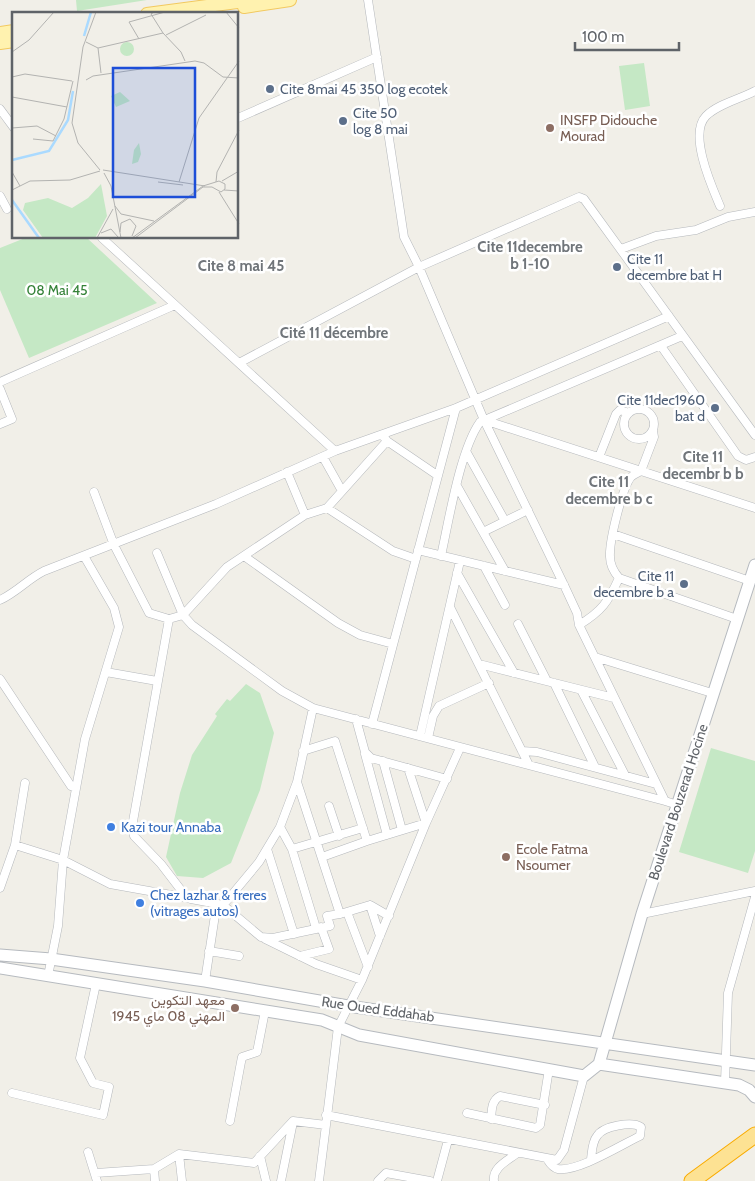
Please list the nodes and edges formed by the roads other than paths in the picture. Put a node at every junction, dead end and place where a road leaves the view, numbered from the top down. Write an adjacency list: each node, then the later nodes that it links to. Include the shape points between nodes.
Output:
1 (252, 0): 4 (main road)
2 (290, 0): 5 (main road)
3 (368, 0): 6 (street)
4 (162, 12)
5 (216, 12)
6 (377, 57): 9 (street); 17 (street, via 404,237)
7 (755, 91): 12 (street, via 708,114 702,124 702,161)
8 (0, 110): 10 (street)
9 (239, 118)
10 (12, 125)
11 (0, 196): 13 (street)
12 (720, 206)
13 (7, 209)
14 (755, 212): 16 (street, via 728,217 696,230 656,236)
15 (103, 239): 18 (street)
16 (621, 249): 17 (street, via 584,199 579,197); 19 (street)
17 (419, 267): 22 (street); 25 (street)
18 (175, 305): 22 (street); 23 (street)
19 (669, 316): 20 (street); 25 (street)
20 (682, 336): 21 (street); 32 (street)
21 (660, 346): 28 (street); 38 (street, via 738,456 746,460)
22 (239, 363): 34 (street)
23 (0, 382)
24 (0, 389): 29 (street, via 12,419)
25 (475, 399): 26 (street); 28 (street)
26 (456, 408): 31 (street); 41 (street)
27 (629, 413): 30 (street, via 640,409 648,412 654,422); 30 (street, via 623,426 632,438 641,440); 37 (street, via 620,410 616,414)
28 (484, 420): 35 (street, via 474,431); 37 (street); 47 (street)
29 (0, 424)
30 (653, 431): 39 (street, via 654,438)
31 (382, 433): 33 (street); 34 (street)
32 (755, 435)
33 (386, 442): 41 (street); 44 (street)
34 (335, 451): 36 (street)
35 (467, 453): 42 (street); 49 (street)
36 (323, 456): 40 (street); 44 (street)
37 (599, 457): 39 (street)
38 (755, 457)
39 (641, 471): 46 (street); 51 (street, via 628,483)
40 (287, 472): 48 (street); 52 (street)
41 (437, 475): 53 (street)
42 (457, 486): 50 (street); 57 (street)
43 (94, 492): 52 (street)
44 (342, 492): 45 (street)
45 (327, 508): 48 (street); 58 (street, via 393,551)
46 (755, 508)
47 (528, 510): 49 (street); 66 (street)
48 (305, 515): 56 (street)
49 (505, 521): 50 (street)
50 (483, 532): 62 (street)
51 (613, 534): 64 (street, via 610,558); 65 (street)
52 (114, 544): 55 (street); 71 (street, via 149,613)
53 (418, 550): 57 (street); 58 (street)
54 (157, 553): 70 (street)
55 (84, 556): 67 (street, via 44,570); 78 (street, via 118,616 119,627)
56 (244, 556): 70 (street, via 227,567); 75 (street, via 338,623 360,635)
57 (442, 556): 59 (street)
58 (416, 559): 75 (street)
59 (460, 560): 61 (street); 63 (street)
60 (755, 564): 65 (main road, Boulevard Bouzerad Hocine)
61 (484, 566): 62 (street); 68 (street)
62 (506, 571): 66 (street)
63 (458, 573): 69 (street); 79 (street)
64 (619, 578): 72 (street); 74 (street, via 609,601)
65 (750, 581): 72 (main road, Boulevard Bouzerad Hocine)
66 (564, 585): 74 (street)
67 (0, 600)
68 (505, 605)
69 (450, 606): 77 (street); 90 (street)
70 (183, 616): 71 (street); 87 (street, via 282,691)
71 (169, 619): 81 (street)
72 (737, 619): 85 (main road, Boulevard Bouzerad Hocine)
73 (518, 624): 82 (street)
74 (579, 625): 76 (street)
75 (393, 644): 89 (street)
76 (595, 657): 85 (street); 86 (street)
77 (479, 664): 79 (street); 83 (street)
78 (106, 672): 81 (street); 105 (street, via 85,739)
79 (514, 673): 82 (street)
80 (0, 679): 105 (street, via 71,786)
81 (158, 681): 125 (street, via 133,833)
82 (550, 682): 84 (street); 98 (street)
83 (489, 683): 91 (street, via 439,706); 94 (street)
84 (581, 690): 86 (street); 100 (street)
85 (712, 693): 107 (main road, Boulevard Bouzerad Hocine)
86 (614, 698): 104 (street)
87 (313, 708): 88 (street); 93 (street)
88 (356, 720): 89 (street); 95 (street)
89 (372, 724): 90 (street)
90 (420, 736): 91 (street)
91 (428, 738): 92 (street)
92 (460, 748): 97 (street); 101 (street)
93 (303, 750): 102 (street); 111 (street, via 335,740)
94 (522, 751): 97 (street); 98 (street)
95 (365, 752): 96 (street, via 371,758); 113 (street)
96 (383, 761): 99 (street); 112 (street)
97 (529, 766): 106 (street)
98 (595, 767): 100 (street)
99 (408, 768): 101 (street); 109 (street)
100 (625, 775): 104 (street)
101 (447, 779): 109 (street)
102 (297, 782): 110 (street); 116 (street)
103 (26, 784): 117 (street)
104 (656, 784): 106 (street)
105 (76, 788): 121 (street)
106 (664, 800): 107 (street)
107 (678, 805): 129 (main road, Boulevard Bouzerad Hocine)
108 (329, 806): 114 (street)
109 (426, 823): 112 (street); 130 (street)
110 (280, 827): 118 (street); 119 (street)
111 (363, 828): 114 (street); 115 (street)
112 (402, 830): 113 (street)
113 (387, 835): 115 (street)
114 (339, 836): 116 (street)
115 (367, 841): 120 (street)
116 (317, 842): 119 (street); 120 (street)
117 (15, 845): 121 (street); 122 (street)
118 (267, 849): 126 (street, via 243,885); 132 (street)
119 (292, 849): 131 (street)
120 (322, 857): 128 (street)
121 (63, 860): 125 (street, via 110,884); 139 (street, via 58,926)
122 (0, 888)
123 (755, 891): 129 (street)
124 (755, 897): 150 (street, via 728,993)
125 (191, 899): 126 (street)
126 (223, 905): 134 (street); 135 (street, via 213,922)
127 (370, 905): 128 (street); 130 (street); 133 (street)
128 (344, 913): 131 (street, via 327,916 330,926); 140 (street)
129 (642, 914): 149 (main road, Boulevard Bouzerad Hocine)
130 (389, 916): 133 (street)
131 (318, 928): 132 (street); 136 (street, via 329,949)
132 (291, 935): 134 (street); 136 (street)
133 (380, 936): 140 (street)
134 (261, 937): 136 (street)
135 (209, 951): 138 (street); 144 (street)
136 (297, 954): 143 (street)
137 (0, 955): 139 (main road, Rue Oued Eddahab)
138 (239, 956)
139 (50, 959): 142 (street); 144 (main road, Rue Oued Eddahab)
140 (368, 967): 143 (street)
141 (0, 968): 142 (main road)
142 (48, 976): 145 (main road)
143 (362, 980): 146 (street)
144 (205, 981): 146 (main road, Rue Oued Eddahab)
145 (96, 984): 147 (main road); 156 (street, via 80,1058 93,1083 108,1087 103,1115)
146 (348, 1006): 148 (street); 149 (main road, Rue Oued Eddahab)
147 (265, 1011): 148 (main road, via 322,1020); 162 (street, via 257,1052 242,1057 240,1062)
148 (338, 1027): 153 (main road, via 384,1040); 160 (street)
149 (605, 1041): 150 (main road, Rue Oued Eddahab); 151 (main road, Boulevard Bouzerad Hocine)
150 (726, 1060): 152 (main road, Rue Oued Eddahab); 155 (street)
151 (599, 1064): 154 (main road); 155 (main road)
152 (755, 1065)
153 (549, 1069): 154 (main road); 158 (street)
154 (584, 1076): 172 (street, via 564,1150 557,1160)
155 (725, 1083): 157 (main road, via 749,1090)
156 (12, 1093)
157 (755, 1097)
158 (545, 1105): 161 (street, via 540,1125 536,1128); 161 (street, via 500,1096 492,1105)
159 (467, 1113): 161 (street)
160 (326, 1115): 164 (street); 166 (street)
161 (491, 1119)
162 (230, 1121)
163 (293, 1121): 164 (street); 171 (street); 179 (street)
164 (326, 1125): 180 (street)
165 (755, 1135): 185 (highway)
166 (448, 1140): 170 (street); 183 (street)
167 (755, 1147): 186 (highway)
168 (88, 1152): 175 (street)
169 (179, 1154): 171 (street, via 254,1162); 174 (street); 177 (street)
170 (516, 1154): 172 (street); 184 (street, via 497,1169)
171 (260, 1156): 178 (street)
172 (547, 1159): 173 (street, via 553,1168 560,1170)
173 (591, 1159): 173 (street, via 640,1136 641,1127 628,1122 599,1132)
174 (154, 1169): 175 (street); 176 (street)
175 (96, 1177)
176 (155, 1181)
177 (182, 1181)
178 (266, 1181)
179 (281, 1181)
180 (318, 1181)
181 (378, 1181): 182 (street, via 386,1173)
182 (430, 1181)
183 (436, 1181)
184 (494, 1181)
185 (692, 1181)
186 (710, 1181)

